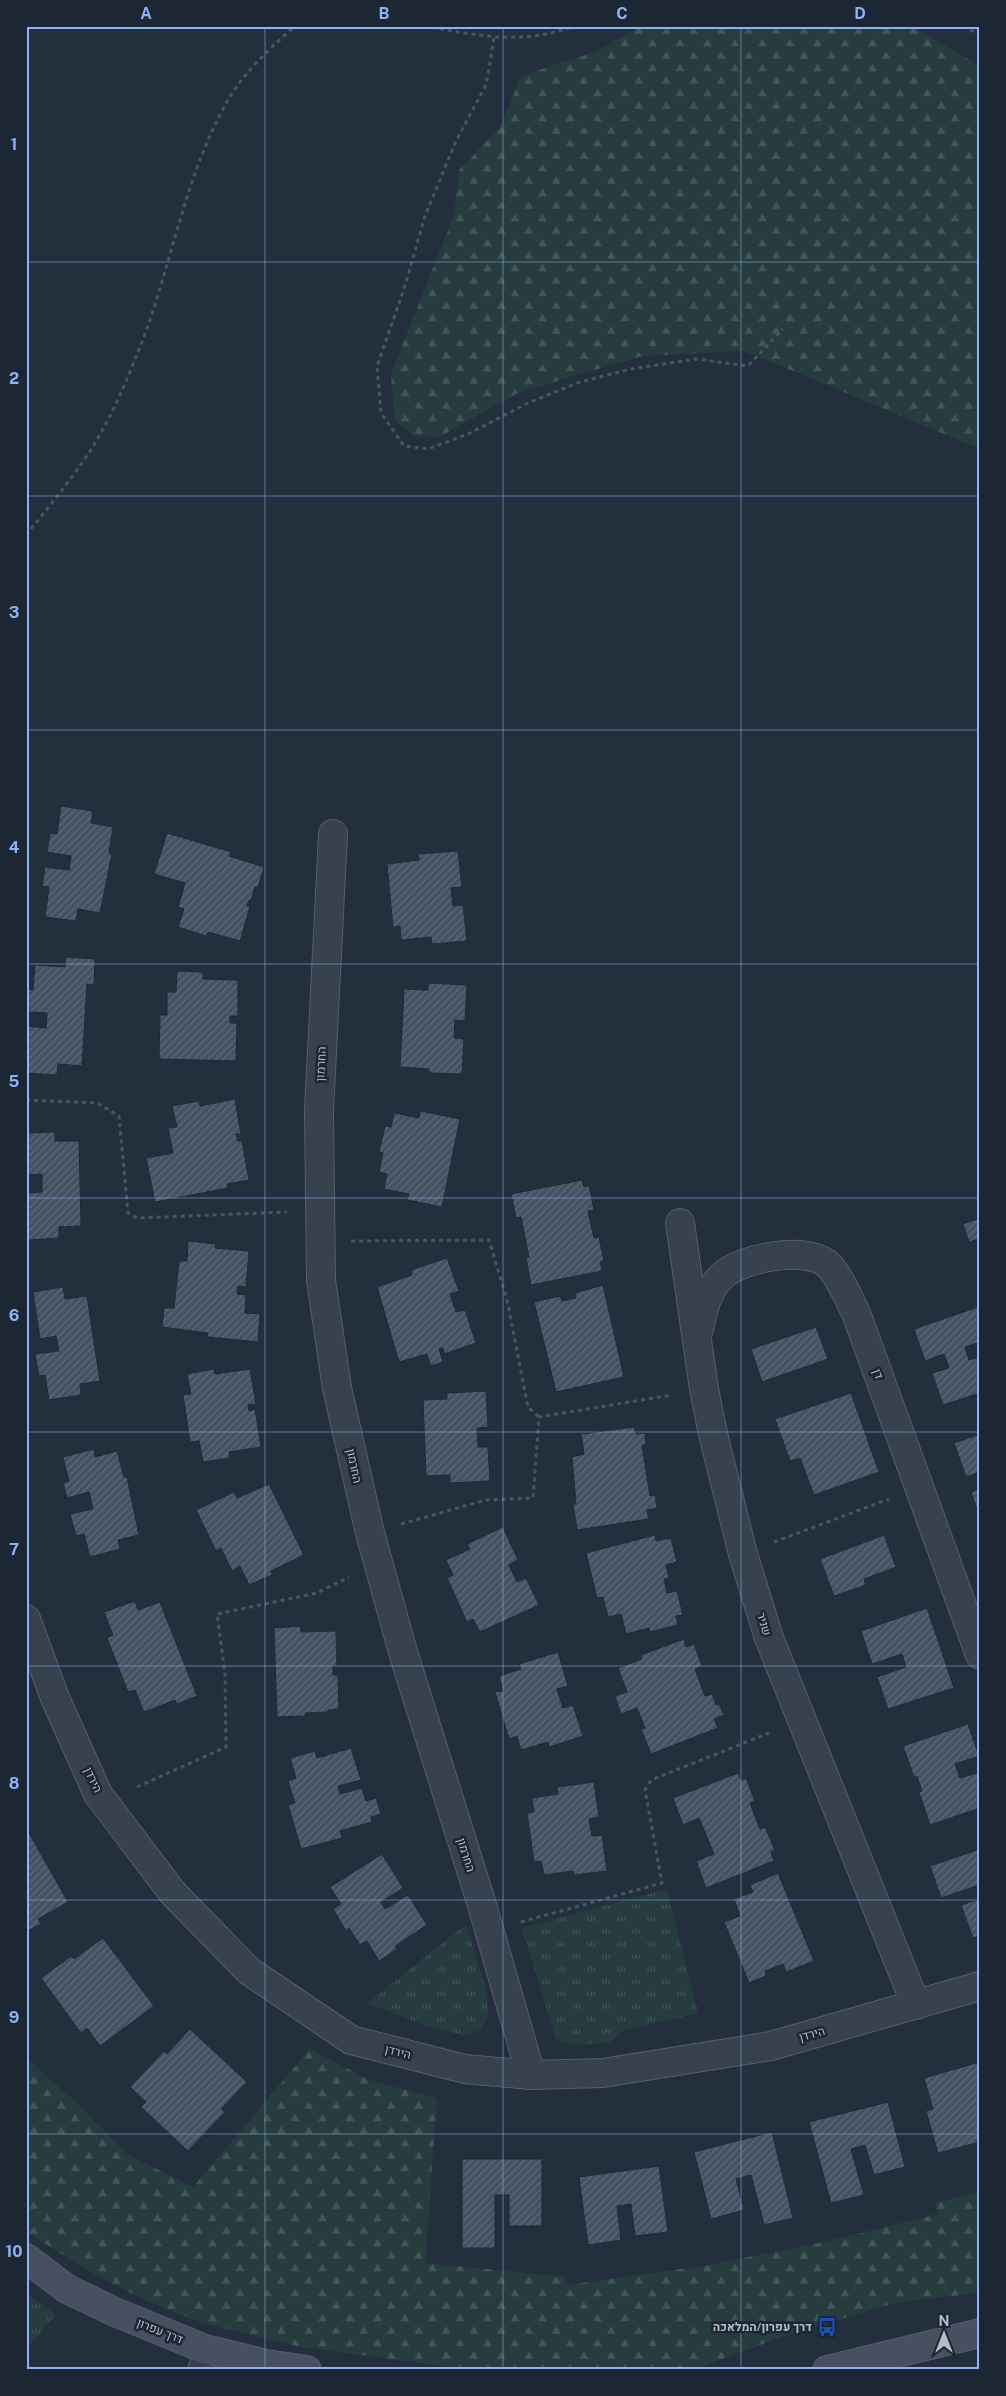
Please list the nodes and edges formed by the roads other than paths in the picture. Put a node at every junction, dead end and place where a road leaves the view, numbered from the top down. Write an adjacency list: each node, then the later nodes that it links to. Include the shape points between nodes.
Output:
1 (332, 834): 8 (street, החרמון, via 318,1111 320,1280 337,1388 370,1533 403,1652)
2 (680, 1223): 3 (street, שניר)
3 (698, 1335): 5 (street, דן, via 704,1304 721,1277 738,1264 784,1255 806,1256 826,1263 856,1313); 7 (street, שניר, via 704,1390 722,1472 768,1638)
4 (26, 1619): 8 (street, הירדן, via 55,1698 98,1794 172,1892 249,1971 351,2040 465,2069)
5 (980, 1655)
6 (980, 1986): 7 (street, הירדן)
7 (916, 2005): 8 (street, הירדן, via 770,2046 603,2073)
8 (531, 2075)
9 (26, 2258): 11 (street, דרך עפרון, via 67,2289)
10 (980, 2332): 12 (street)
11 (202, 2360): 13 (street, דרך עפרון)
12 (863, 2366): 14 (street)
13 (307, 2370)
14 (827, 2370)

